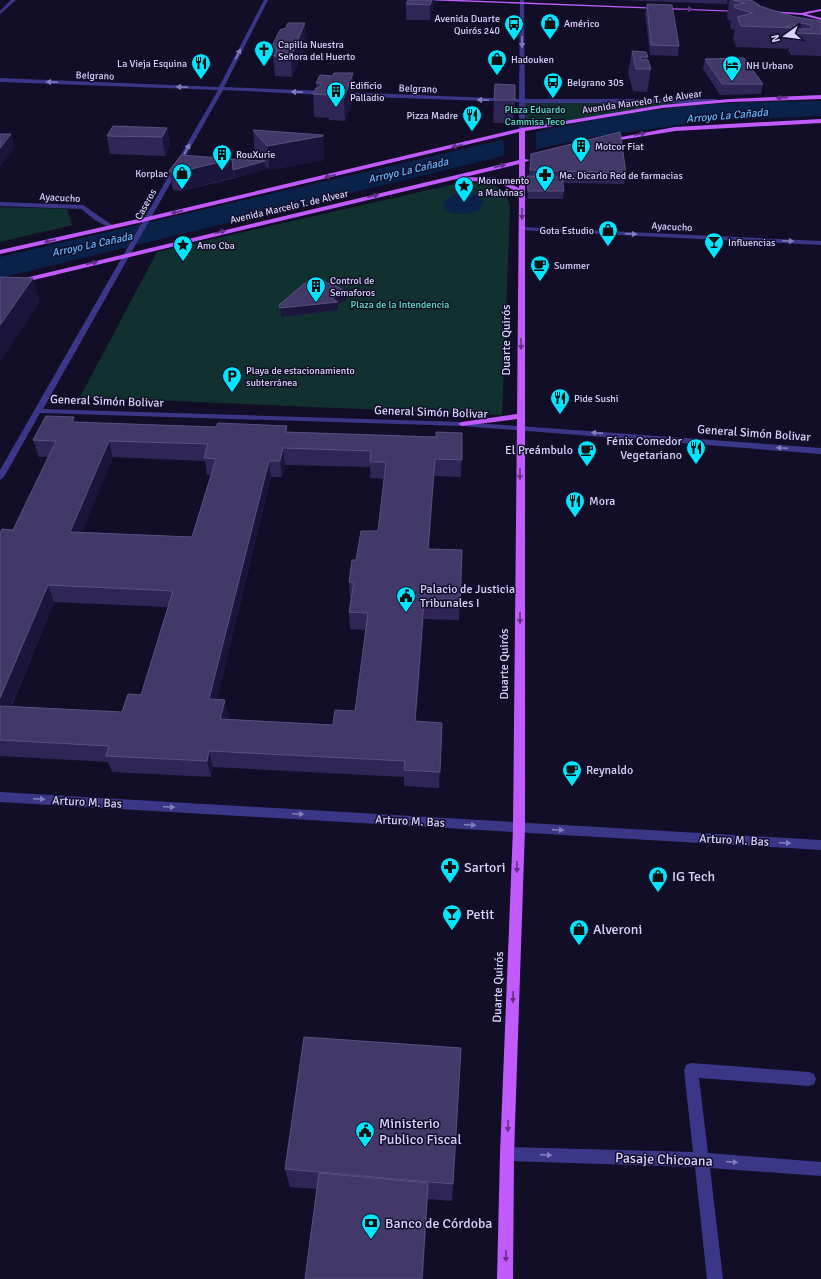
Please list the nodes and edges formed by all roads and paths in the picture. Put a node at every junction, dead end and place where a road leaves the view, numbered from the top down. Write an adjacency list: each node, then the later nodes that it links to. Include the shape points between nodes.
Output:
1 (14, 0): 9 (street)
2 (266, 0): 14 (street, Caseros, one-way to 2)
3 (424, 0): 4 (main road)
4 (522, 2): 7 (main road, one-way to 7); 16 (street, Duarte Quirós, one-way to 16)
5 (818, 5): 6 (main road)
6 (820, 10): 10 (main road); 11 (main road)
7 (743, 11)
8 (758, 12): 10 (main road)
9 (0, 13)
10 (793, 14): 12 (main road)
11 (821, 16)
12 (821, 19)
13 (0, 80): 14 (street, Belgrano, one-way to 13)
14 (220, 89): 16 (street, Belgrano, one-way to 14); 26 (street, Caseros, one-way to 14)
15 (821, 97): 17 (main road, Avenida Marcelo T. de Alvear, one-way to 17)
16 (522, 101): 17 (street, Belgrano); 19 (street, Duarte Quirós)
17 (716, 101): 19 (main road, Avenida Marcelo T. de Alvear, via 638,109)
18 (821, 122): 20 (main road, one-way to 18, via 675,129)
19 (522, 130): 22 (main road, Duarte Quirós); 26 (main road, Avenida Marcelo T. de Alvear, one-way to 26)
20 (598, 143)
21 (534, 158): 22 (main road, Avenida Marcelo T. de Alvear)
22 (522, 161): 23 (main road, Avenida Marcelo T. de Alvear, one-way to 22); 24 (main road, Duarte Quirós)
23 (437, 182): 24 (main road, via 485,178 508,183); 31 (main road, Avenida Marcelo T. de Alvear, one-way to 23)
24 (522, 192): 28 (main road, Duarte Quirós, one-way to 28)
25 (0, 204): 27 (street, Ayacucho, via 83,207)
26 (148, 219): 27 (main road, Avenida Marcelo T. de Alvear); 31 (street, Caseros)
27 (112, 228): 30 (main road, Avenida Marcelo T. de Alvear, one-way to 30)
28 (522, 229): 29 (street, Ayacucho, one-way to 29); 34 (main road, Duarte Quirós, one-way to 34)
29 (821, 243)
30 (0, 252)
31 (127, 255): 32 (main road, Avenida Marcelo T. de Alvear, one-way to 31); 33 (street, Caseros)
32 (0, 286)
33 (39, 411): 35 (street, General Simón Bolivar); 38 (street, Caseros)
34 (521, 416): 35 (main road); 36 (main road, Duarte Quirós)
35 (462, 424): 36 (street, General Simón Bolivar)
36 (521, 428): 37 (street, General Simón Bolivar, one-way to 36); 40 (main road, Duarte Quirós, one-way to 40)
37 (821, 450)
38 (0, 477)
39 (0, 797): 40 (street, Arturo M. Bas, one-way to 40)
40 (519, 828): 41 (street, Arturo M. Bas, one-way to 41); 43 (main road, Duarte Quirós, one-way to 43)
41 (821, 845)
42 (809, 1079): 44 (street, via 691,1070)
43 (507, 1154): 44 (street, Pasaje Chicoana, one-way to 44); 46 (main road, Duarte Quirós, one-way to 46)
44 (701, 1160): 45 (street, Pasaje Chicoana, one-way to 45); 47 (street)
45 (821, 1169)
46 (505, 1279)
47 (715, 1279)

